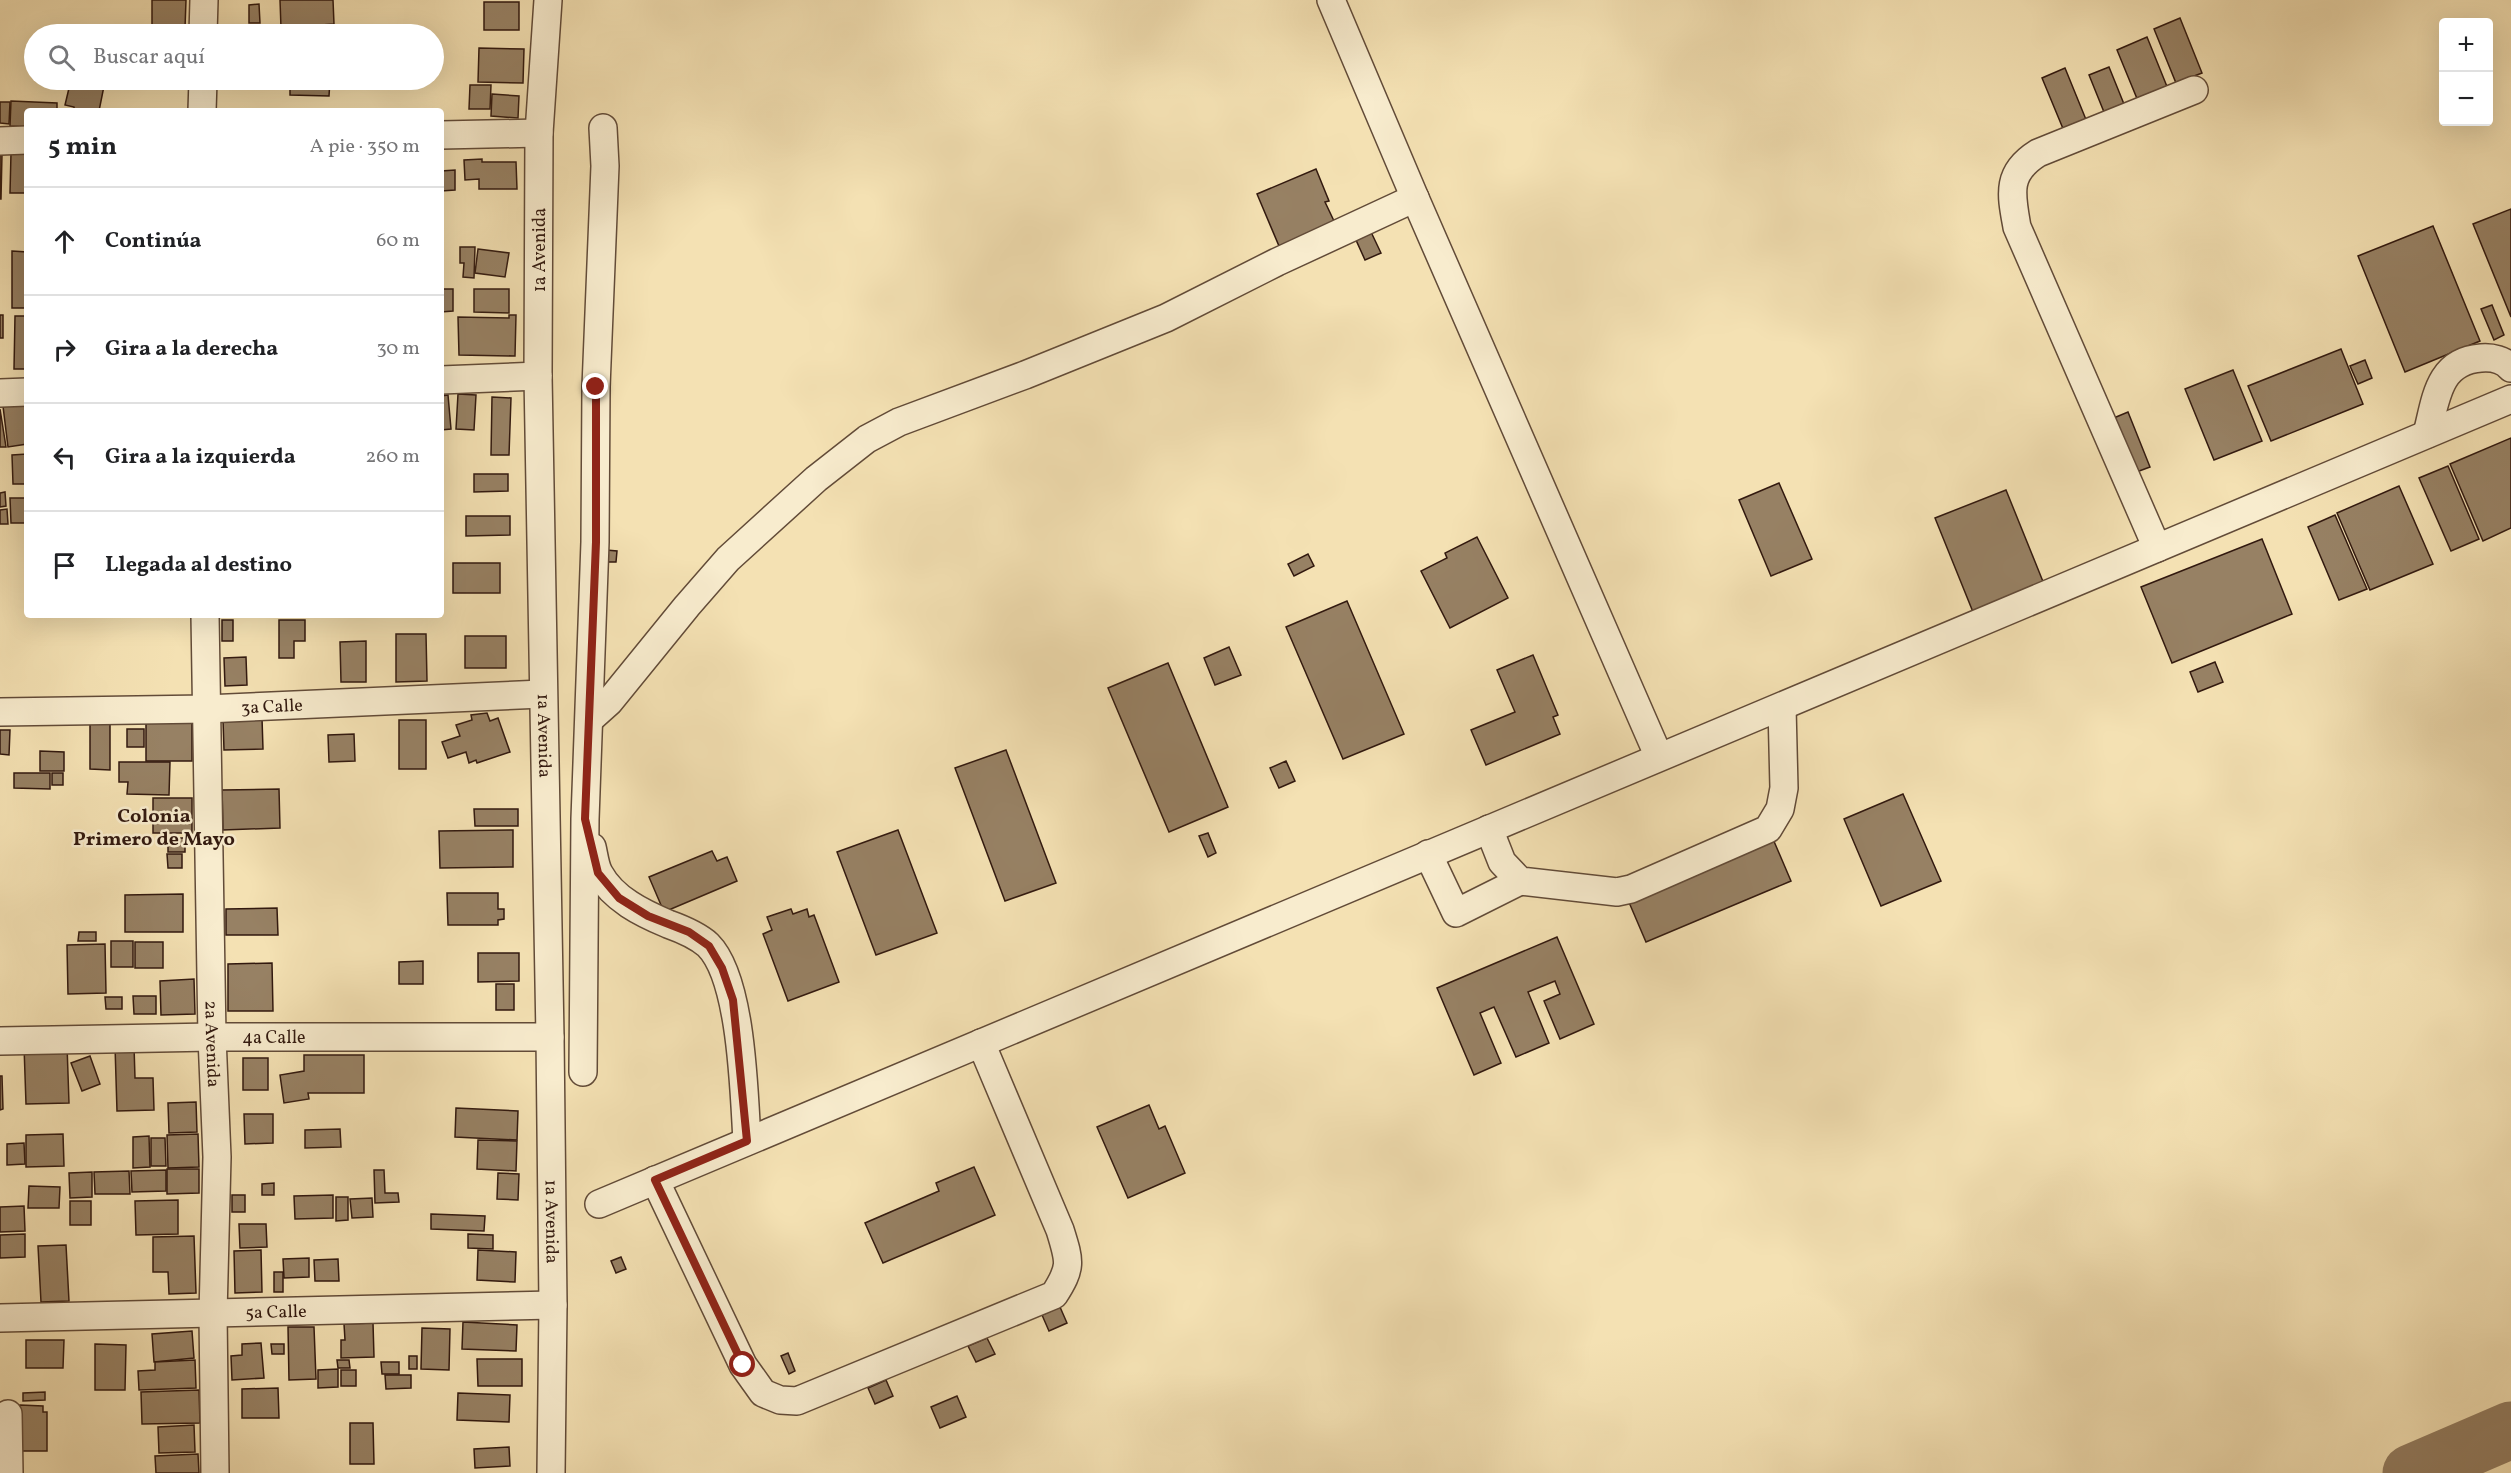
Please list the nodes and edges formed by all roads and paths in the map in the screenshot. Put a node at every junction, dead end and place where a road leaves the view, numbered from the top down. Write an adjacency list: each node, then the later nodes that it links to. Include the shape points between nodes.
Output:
1 (204, 0): 4 (street)
2 (548, 0): 9 (street, 1a Avenida)
3 (1331, 0): 13 (street)
4 (203, 24)
5 (203, 90): 7 (street)
6 (2194, 90): 21 (street, via 2024,161 2013,180 2011,196 2017,227)
7 (202, 108)
8 (603, 128): 27 (street)
9 (540, 133): 10 (street); 15 (street, 1a Avenida)
10 (444, 135)
11 (24, 140): 12 (street)
12 (0, 141)
13 (1415, 198): 27 (street, via 1166,318 899,422 867,439 816,479 728,559 609,702); 28 (street)
14 (2511, 368): 20 (street, via 2490,357 2473,358 2450,369 2440,385)
15 (538, 376): 16 (street); 23 (street, 1a Avenida)
16 (444, 380)
17 (24, 392): 18 (street)
18 (0, 393)
19 (2511, 399): 20 (street)
20 (2427, 434): 21 (street)
21 (2157, 548): 24 (street)
22 (205, 618): 25 (street, 2a Avenida)
23 (542, 694): 25 (street, 3a Calle); 34 (street, 1a Avenida)
24 (1782, 706): 28 (street); 32 (street, via 1784,788 1780,808 1768,829 1631,890 1617,892)
25 (206, 709): 26 (street, 3a Calle); 33 (street, 2a Avenida)
26 (0, 712)
27 (590, 719): 29 (street)
28 (1659, 757): 30 (street)
29 (585, 819): 37 (street); 38 (street, via 598,873 619,898 648,916 689,932 709,946 722,968 733,1000)
30 (1489, 829): 31 (street); 32 (street, via 1502,862)
31 (1428, 854): 32 (street, via 1456,913); 36 (street)
32 (1520, 881)
33 (212, 1037): 34 (street, 4a Calle); 35 (street, 4a Calle); 42 (street, 2a Avenida, via 218,1157)
34 (550, 1037): 41 (street, 1a Avenida)
35 (0, 1041)
36 (981, 1043): 38 (street); 39 (street, via 1068,1257 1067,1275 1054,1295 1044,1300 797,1401 780,1400 763,1393 743,1365)
37 (583, 1072)
38 (747, 1141): 39 (street)
39 (655, 1180): 40 (street)
40 (598, 1204)
41 (553, 1305): 42 (street, 5a Calle); 47 (street, 1a Avenida)
42 (213, 1314): 43 (street, 5a Calle); 46 (street, 2a Avenida)
43 (0, 1318)
44 (8, 1414): 45 (street)
45 (9, 1473)
46 (215, 1473)
47 (551, 1473)

